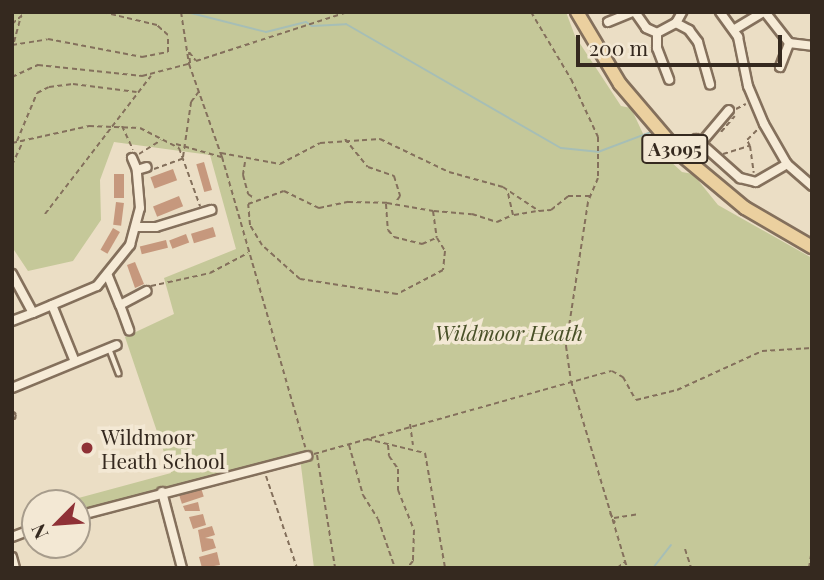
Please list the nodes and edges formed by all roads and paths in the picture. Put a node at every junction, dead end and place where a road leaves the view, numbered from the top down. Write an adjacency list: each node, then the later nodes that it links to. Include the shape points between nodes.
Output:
1 (26, 12): 11 (path)
2 (102, 12): 18 (path, via 157,25 167,35 169,52 149,57 48,39)
3 (348, 12): 20 (path, via 196,61 189,52)
4 (531, 12): 51 (path, via 571,79 598,137 598,178)
5 (578, 12): 62 (main road, A3095, via 620,84 679,153 745,208)
6 (634, 12): 12 (street); 16 (street, via 646,28)
7 (682, 12): 13 (street)
8 (720, 12): 15 (street)
9 (764, 12): 15 (street); 17 (street)
10 (181, 14): 20 (path)
11 (21, 16): 14 (path); 18 (path)
12 (608, 22)
13 (676, 23): 16 (street); 25 (street, via 698,42)
14 (12, 24)
15 (735, 29): 44 (street, via 748,86)
16 (657, 33): 24 (street, via 657,48)
17 (789, 43): 19 (street); 21 (street)
18 (13, 44)
19 (812, 46)
20 (189, 64): 22 (path); 26 (path)
21 (780, 67)
22 (151, 76): 23 (path, via 38,65); 27 (path)
23 (12, 77)
24 (669, 80)
25 (710, 84)
26 (200, 89): 37 (path, via 191,102); 39 (path)
27 (139, 93): 30 (path); 35 (path, via 73,84 48,87 37,93)
28 (729, 110): 40 (street, via 698,141)
29 (122, 125): 30 (path); 33 (path, via 140,128); 33 (path, via 137,157)
30 (114, 126): 34 (path); 58 (path)
31 (760, 128): 38 (path, via 747,140)
32 (344, 139): 43 (path, via 320,143 280,164); 50 (path, via 380,139 449,172 479,178); 54 (path, via 368,167 394,176 400,196)
33 (161, 140): 36 (path)
34 (23, 141): 35 (path); 45 (path)
35 (14, 142)
36 (175, 144): 37 (path); 42 (path)
37 (185, 145): 39 (path); 42 (path)
38 (750, 146): 40 (path); 48 (path)
39 (221, 155): 43 (path); 63 (path)
40 (715, 156): 48 (street, via 740,178)
41 (132, 158): 47 (street)
42 (183, 159): 46 (path, via 149,171); 57 (path)
43 (245, 160): 52 (path, via 248,194)
44 (787, 164): 48 (street); 49 (street)
45 (12, 165)
46 (147, 167): 47 (street)
47 (137, 170): 60 (street)
48 (753, 181)
49 (812, 186)
50 (510, 193): 56 (path); 59 (path)
51 (590, 196): 56 (path, via 568,196 551,210); 76 (path, via 569,309 566,346)
52 (255, 198): 53 (path, via 284,191 319,208); 61 (path, via 248,204 250,225 262,245 306,282 333,281 397,293 443,270 445,251)
53 (386, 202): 54 (path); 61 (path, via 388,230 394,237 422,244)
54 (395, 204): 55 (path)
55 (433, 211): 59 (path, via 472,214 497,222); 61 (path)
56 (539, 211): 59 (path)
57 (207, 212): 60 (street, via 156,227)
58 (45, 214)
59 (513, 215)
60 (137, 227): 65 (street)
61 (437, 238)
62 (812, 247)
63 (249, 253): 66 (path, via 198,276); 83 (path)
64 (12, 274): 69 (street)
65 (108, 276): 67 (street); 68 (street)
66 (147, 289): 68 (street)
67 (52, 305): 69 (street); 74 (street)
68 (120, 305): 71 (street)
69 (33, 313): 70 (street)
70 (12, 321)
71 (129, 330)
72 (113, 346): 74 (street); 75 (lane)
73 (812, 348): 76 (path, via 744,358 677,390 639,400 619,374)
74 (75, 362): 77 (street)
75 (119, 373)
76 (571, 381): 78 (path); 87 (path)
77 (12, 388)
78 (410, 424): 79 (path); 82 (path)
79 (365, 438): 80 (path); 81 (path)
80 (348, 443): 83 (path); 99 (path, via 363,495 378,519)
81 (388, 444): 82 (path); 100 (path, via 389,456 398,469 398,490 414,530 413,561)
82 (413, 446): 101 (path, via 428,460 428,483)
83 (312, 454): 84 (street); 98 (path)
84 (262, 467): 85 (street); 97 (path)
85 (162, 492): 86 (street); 96 (street)
86 (91, 512)
87 (610, 512): 89 (path); 90 (path)
88 (638, 514): 89 (path)
89 (614, 519): 90 (path)
90 (616, 531): 94 (path)
91 (685, 549): 104 (path)
92 (812, 550): 105 (path)
93 (12, 558): 95 (street)
94 (625, 561): 102 (path); 103 (path)
95 (15, 568)
96 (182, 568)
97 (297, 568)
98 (335, 568)
99 (395, 568)
100 (407, 568)
101 (445, 568)
102 (617, 568)
103 (627, 568)
104 (691, 568)
105 (809, 568)

